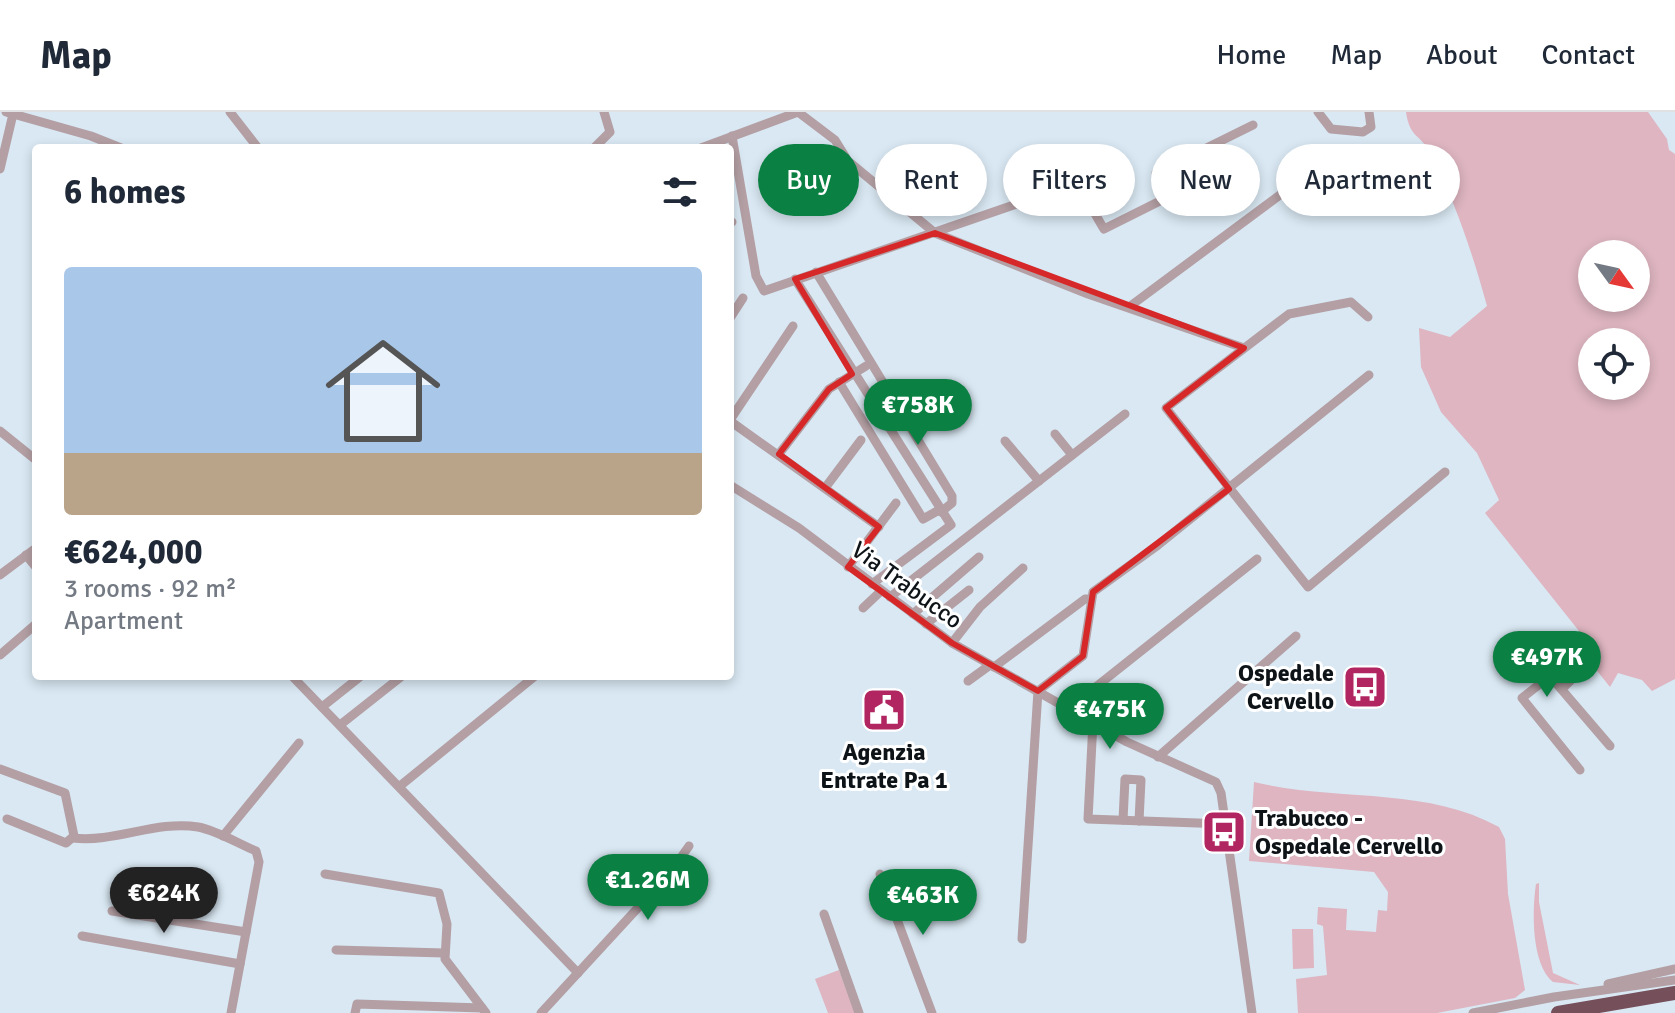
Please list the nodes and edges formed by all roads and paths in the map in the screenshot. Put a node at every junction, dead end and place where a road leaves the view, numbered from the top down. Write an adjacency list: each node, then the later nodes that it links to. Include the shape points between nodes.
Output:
1 (230, 112): 10 (street)
2 (604, 112): 11 (street, via 610,132)
3 (798, 112): 8 (street); 17 (street)
4 (1318, 112): 5 (street, via 1331,129 1363,132 1371,127)
5 (1369, 112)
6 (10, 113): 9 (street); 15 (street)
7 (1253, 125): 17 (street, via 1156,173 1165,189 1160,201 1104,229 1083,196 1066,187)
8 (732, 136): 12 (street); 13 (street)
9 (111, 144)
10 (255, 144)
11 (598, 144)
12 (711, 144)
13 (733, 144)
14 (734, 148): 19 (street, via 756,276 764,291)
15 (0, 169)
16 (1276, 198): 21 (street)
17 (935, 233): 18 (street); 21 (street)
18 (816, 272): 19 (street); 48 (street, via 952,496 952,503)
19 (795, 279): 27 (street)
20 (743, 298): 22 (street)
21 (1129, 307): 25 (street)
22 (734, 312)
23 (1368, 317): 25 (street, via 1351,302 1289,314)
24 (793, 326): 31 (street)
25 (1244, 348): 46 (street, via 1166,408)
26 (866, 366): 27 (street)
27 (852, 374): 29 (street); 40 (street)
28 (1369, 375): 46 (street)
29 (839, 382): 37 (street); 42 (street)
30 (1125, 414): 38 (street)
31 (734, 415)
32 (734, 424): 37 (street)
33 (0, 431): 39 (street)
34 (1055, 434): 38 (street)
35 (861, 440): 44 (street)
36 (1005, 441): 43 (street)
37 (779, 454): 44 (street)
38 (1072, 455): 43 (street)
39 (32, 457)
40 (911, 465): 42 (street); 48 (street)
41 (1445, 472): 46 (street, via 1308,587)
42 (895, 476): 48 (street, via 923,519)
43 (1039, 481): 59 (street)
44 (825, 488): 49 (street)
45 (734, 489): 55 (street, Via Trabucco, via 799,528)
46 (1229, 489): 60 (street)
47 (896, 503): 49 (street)
48 (940, 511): 59 (street, via 951,525)
49 (879, 527): 55 (street)
50 (32, 551): 51 (street)
51 (26, 555): 54 (street); 57 (street)
52 (979, 557): 62 (street)
53 (1257, 559): 78 (street)
54 (32, 562)
55 (848, 567): 59 (street, Via Trabucco)
56 (1023, 568): 66 (street, via 980,607)
57 (0, 575)
58 (969, 590): 63 (street)
59 (881, 591): 61 (street); 62 (street, Via Trabucco)
60 (1089, 599): 68 (street); 76 (street, via 1086,651)
61 (863, 608)
62 (913, 614): 63 (street, Via Trabucco)
63 (926, 624): 66 (street, Via Trabucco)
64 (32, 627): 67 (street)
65 (1296, 636): 83 (street)
66 (952, 643): 68 (street, Via Trabucco)
67 (0, 655)
68 (992, 666): 74 (street); 76 (street, Via Trabucco)
69 (1583, 668): 75 (street)
70 (296, 680): 77 (street)
71 (356, 680): 77 (street)
72 (397, 680): 80 (street)
73 (530, 680): 86 (street)
74 (968, 681)
75 (1563, 688): 82 (street); 85 (street, via 1550,676 1522,698)
76 (1038, 691): 78 (street, Via Trabucco); 100 (street)
77 (322, 707): 80 (street)
78 (1068, 709): 79 (street, Via Trabucco)
79 (1093, 722): 83 (street, Via Trabucco); 88 (street, via 1088,819)
80 (340, 725): 86 (street)
81 (299, 743): 91 (street)
82 (1610, 746)
83 (1158, 757): 90 (street, Via Trabucco, via 1216,782)
84 (0, 769): 92 (street, via 65,793)
85 (1580, 770)
86 (400, 786): 105 (street)
87 (7, 819): 92 (street, via 66,843)
88 (1123, 820): 89 (street); 89 (street, via 1125,779 1141,780)
89 (1139, 821): 90 (street)
90 (1225, 824): 116 (street, Via Trabucco)
91 (223, 836): 92 (street, via 201,828 172,827 94,840); 98 (street, via 259,856)
92 (73, 838)
93 (689, 846): 105 (street)
94 (325, 874): 102 (street, via 439,893 447,924)
95 (880, 874): 115 (street)
96 (112, 911): 98 (street)
97 (824, 914): 114 (street)
98 (246, 932): 103 (street)
99 (82, 936): 103 (street)
100 (1022, 939)
101 (336, 950): 102 (street)
102 (444, 953): 110 (street, via 452,972)
103 (240, 964): 111 (street)
104 (1675, 969): 107 (street)
105 (578, 973): 113 (street)
106 (1675, 980): 107 (street)
107 (1584, 992): 117 (street)
108 (1675, 993): 118 (highway)
109 (1675, 1002): 119 (highway)
110 (484, 1010): 112 (street, via 359,1004)
111 (231, 1013)
112 (355, 1013)
113 (541, 1013)
114 (859, 1013)
115 (932, 1013)
116 (1252, 1013)
117 (1473, 1013)
118 (1558, 1013)
119 (1621, 1013)

